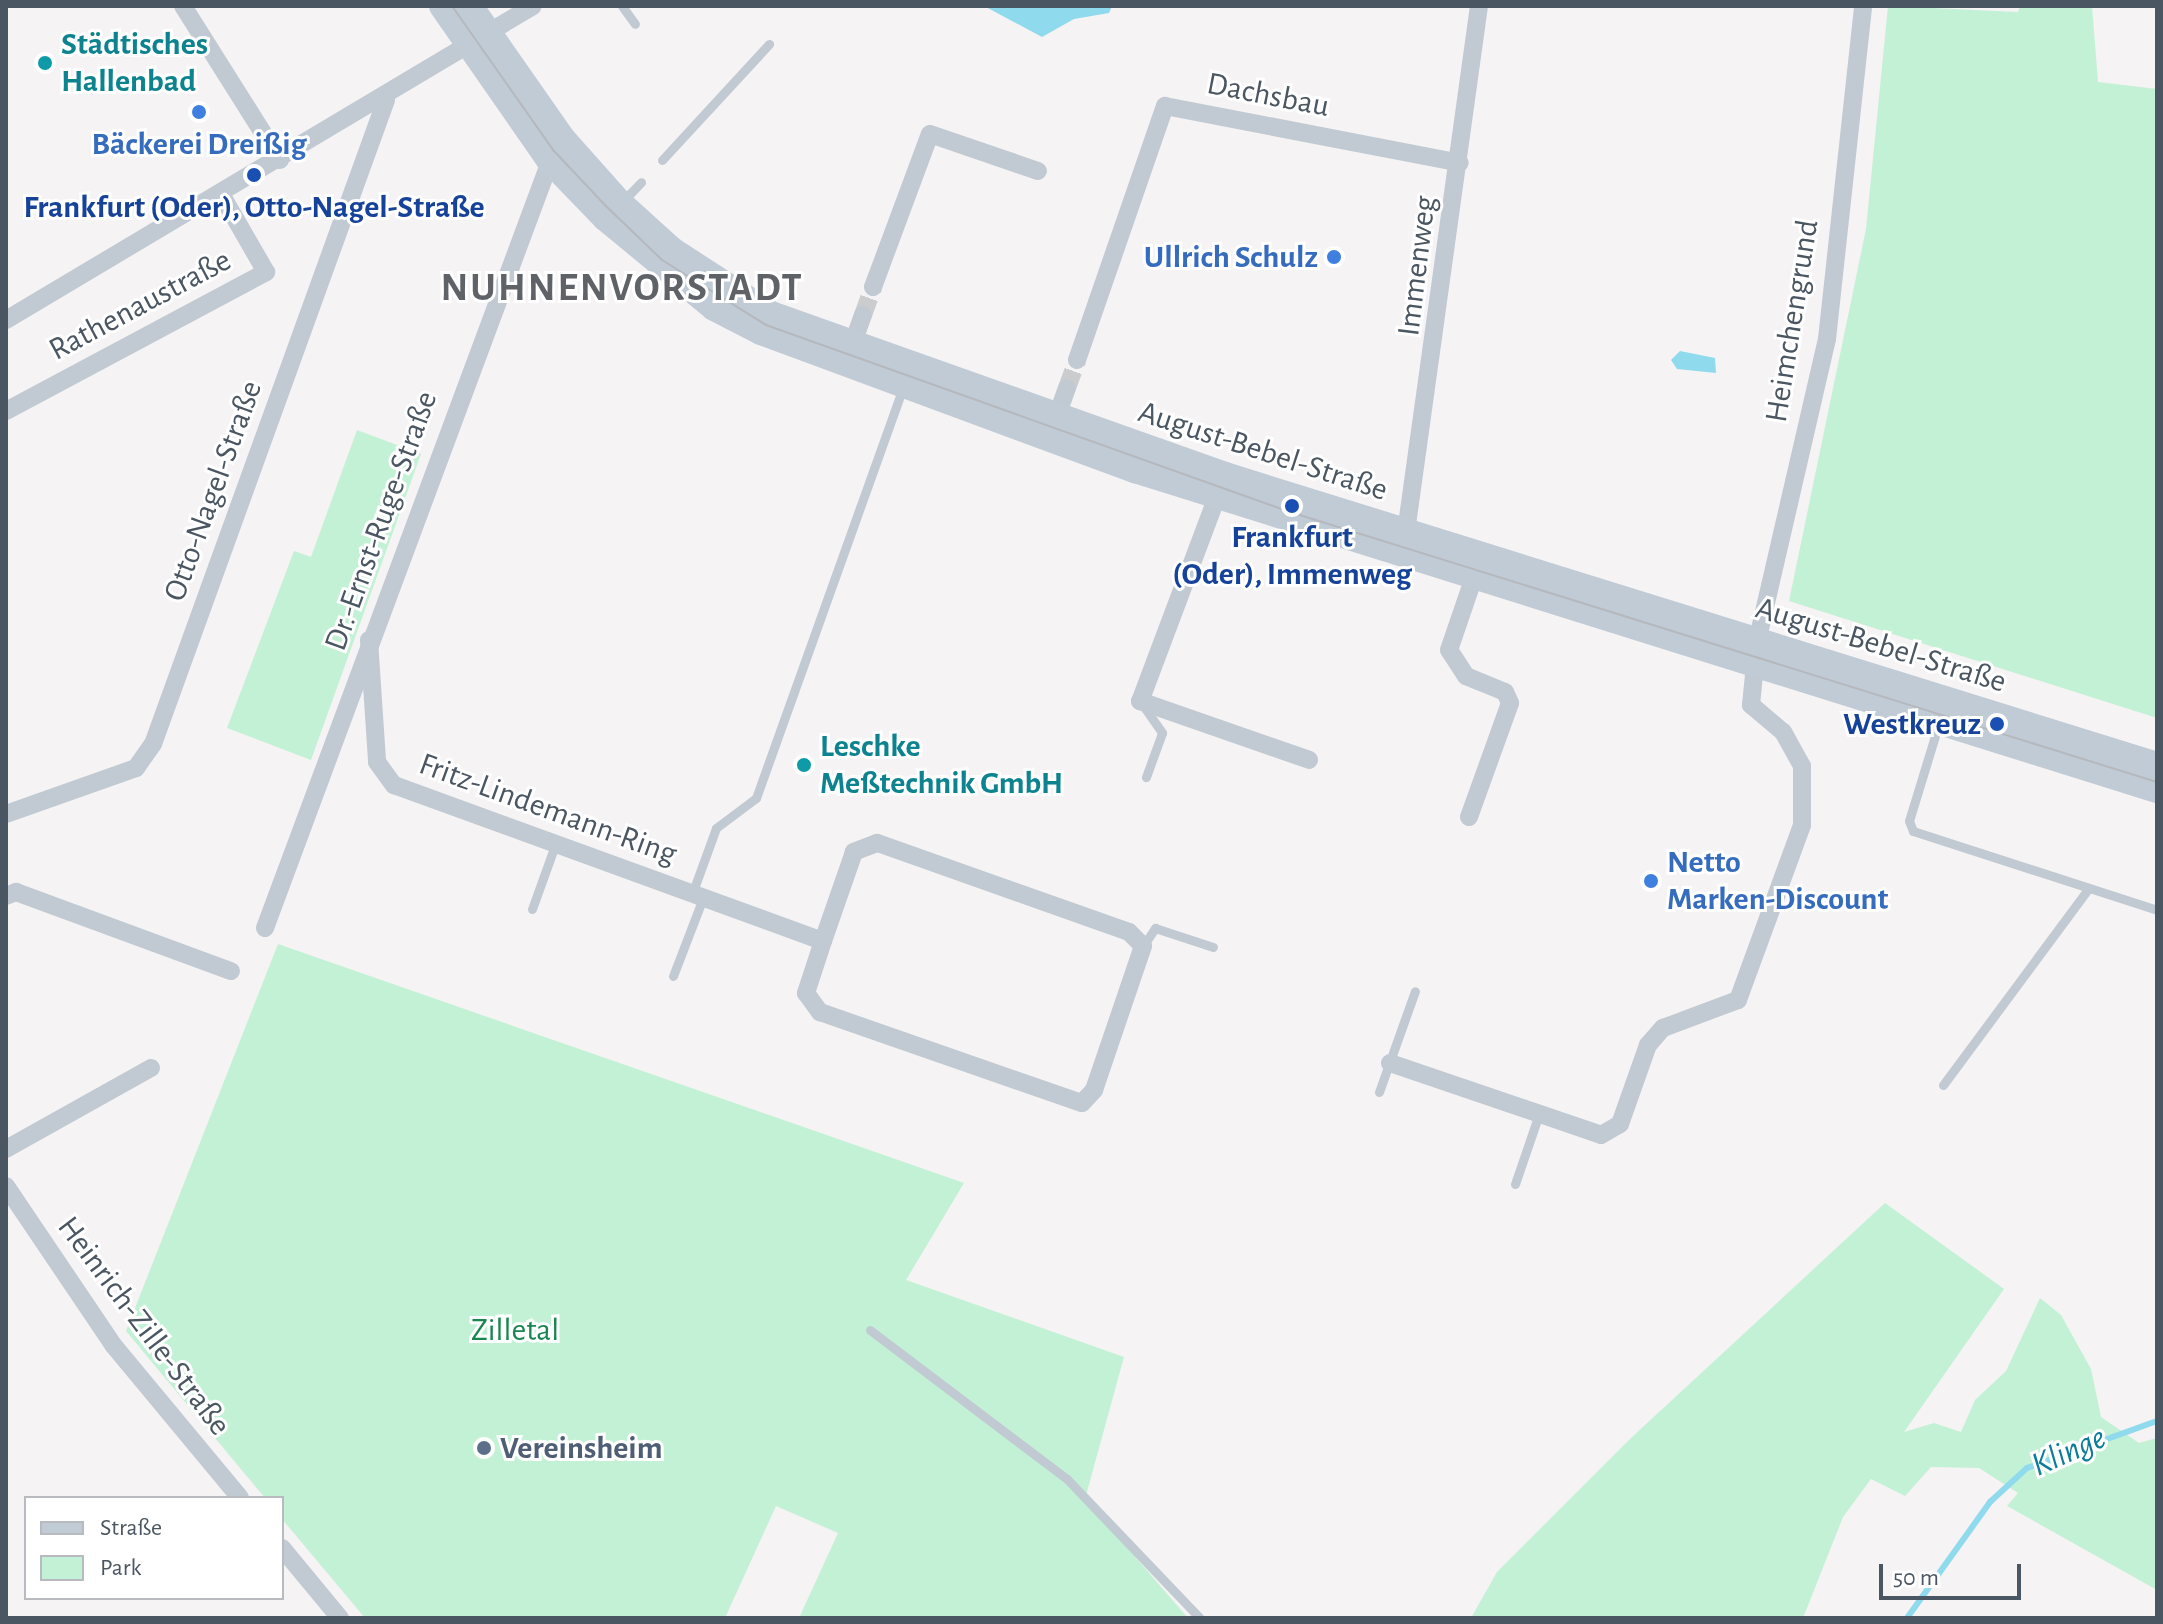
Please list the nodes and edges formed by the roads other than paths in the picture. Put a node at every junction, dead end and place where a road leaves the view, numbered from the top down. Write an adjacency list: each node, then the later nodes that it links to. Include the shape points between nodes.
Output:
1 (183, 6): 13 (street)
2 (442, 6): 9 (street, August-Bebel-Straße)
3 (470, 6): 9 (street, August-Bebel-Straße)
4 (533, 6): 9 (street, Rathenaustraße)
5 (622, 6): 8 (lane)
6 (1479, 6): 15 (street, Immenweg)
7 (1863, 6): 33 (street, Heimchengrund, via 1827,339)
8 (635, 24)
9 (479, 43): 11 (street, Rathenaustraße); 12 (street, August-Bebel-Straße)
10 (769, 44): 14 (lane)
11 (386, 100): 13 (street, Rathenaustraße); 42 (street, Otto-Nagel-Straße, via 153,744 136,768)
12 (556, 149): 19 (street, August-Bebel-Straße); 32 (street, Dr.-Ernst-Ruge-Straße)
13 (280, 160): 18 (street, Rathenaustraße)
14 (662, 160)
15 (1460, 163): 24 (street, Dachsbau, via 1165,106); 30 (street, Immenweg)
16 (1038, 171): 20 (street, via 930,134)
17 (641, 182): 19 (lane)
18 (221, 194): 22 (street, Rathenaustraße); 27 (street, Rathenaustraße, via 266,272)
19 (613, 211): 23 (street, August-Bebel-Straße, via 729,290)
20 (873, 287)
21 (863, 315): 23 (street)
22 (6, 320)
23 (849, 354): 25 (street, August-Bebel-Straße)
24 (1077, 360)
25 (906, 376): 28 (street, August-Bebel-Straße); 47 (lane, via 756,798 716,828)
26 (1067, 388): 28 (street)
27 (6, 411)
28 (1053, 429): 29 (street, August-Bebel-Straße)
29 (1221, 486): 30 (street, August-Bebel-Straße); 31 (street, August-Bebel-Straße); 34 (street)
30 (1406, 532): 33 (street, August-Bebel-Straße)
31 (1474, 577): 33 (street, August-Bebel-Straße); 43 (street, via 1449,650 1466,676 1505,692 1510,703)
32 (369, 640): 44 (street, Fritz-Lindemann-Ring, via 377,762 386,777); 50 (street, Dr.-Ernst-Ruge-Straße)
33 (1756, 653): 35 (street, August-Bebel-Straße); 37 (street, August-Bebel-Straße); 61 (street, Heimchengrund, via 1751,705 1783,732 1802,766 1802,825 1738,1000 1663,1028 1648,1045 1620,1124 1601,1135)
34 (1140, 701): 36 (street); 38 (lane, via 1162,733)
35 (1939, 722): 39 (street, August-Bebel-Straße); 45 (lane, August-Bebel-Straße, via 1909,821 1913,831)
36 (1309, 760)
37 (2157, 765)
38 (1146, 777)
39 (2129, 782): 40 (street, August-Bebel-Straße); 41 (street)
40 (2157, 790)
41 (2157, 797)
42 (6, 814)
43 (1469, 817)
44 (555, 845): 47 (street, Fritz-Lindemann-Ring); 48 (lane)
45 (2089, 888): 49 (lane, August-Bebel-Straße); 59 (lane)
46 (6, 896): 54 (street, via 16,892)
47 (697, 896): 51 (street, Fritz-Lindemann-Ring); 55 (lane)
48 (532, 909)
49 (2157, 910)
50 (265, 928)
51 (823, 941): 52 (street, via 854,852 877,843 1129,932); 52 (street, via 806,993 820,1012 1082,1103 1094,1090)
52 (1143, 946): 53 (lane, via 1155,928)
53 (1213, 947)
54 (231, 971)
55 (673, 976)
56 (1415, 991): 57 (lane)
57 (1390, 1063): 60 (lane); 61 (street)
58 (151, 1068): 62 (street)
59 (1943, 1085)
60 (1379, 1092)
61 (1539, 1114): 63 (lane)
62 (6, 1149)
63 (1515, 1184)
64 (6, 1186): 66 (street, Heinrich-Zille-Straße, via 114,1346)
65 (870, 1330): 69 (lane, via 1067,1479)
66 (238, 1496)
67 (284, 1550): 68 (street)
68 (340, 1618)
69 (1200, 1618)

